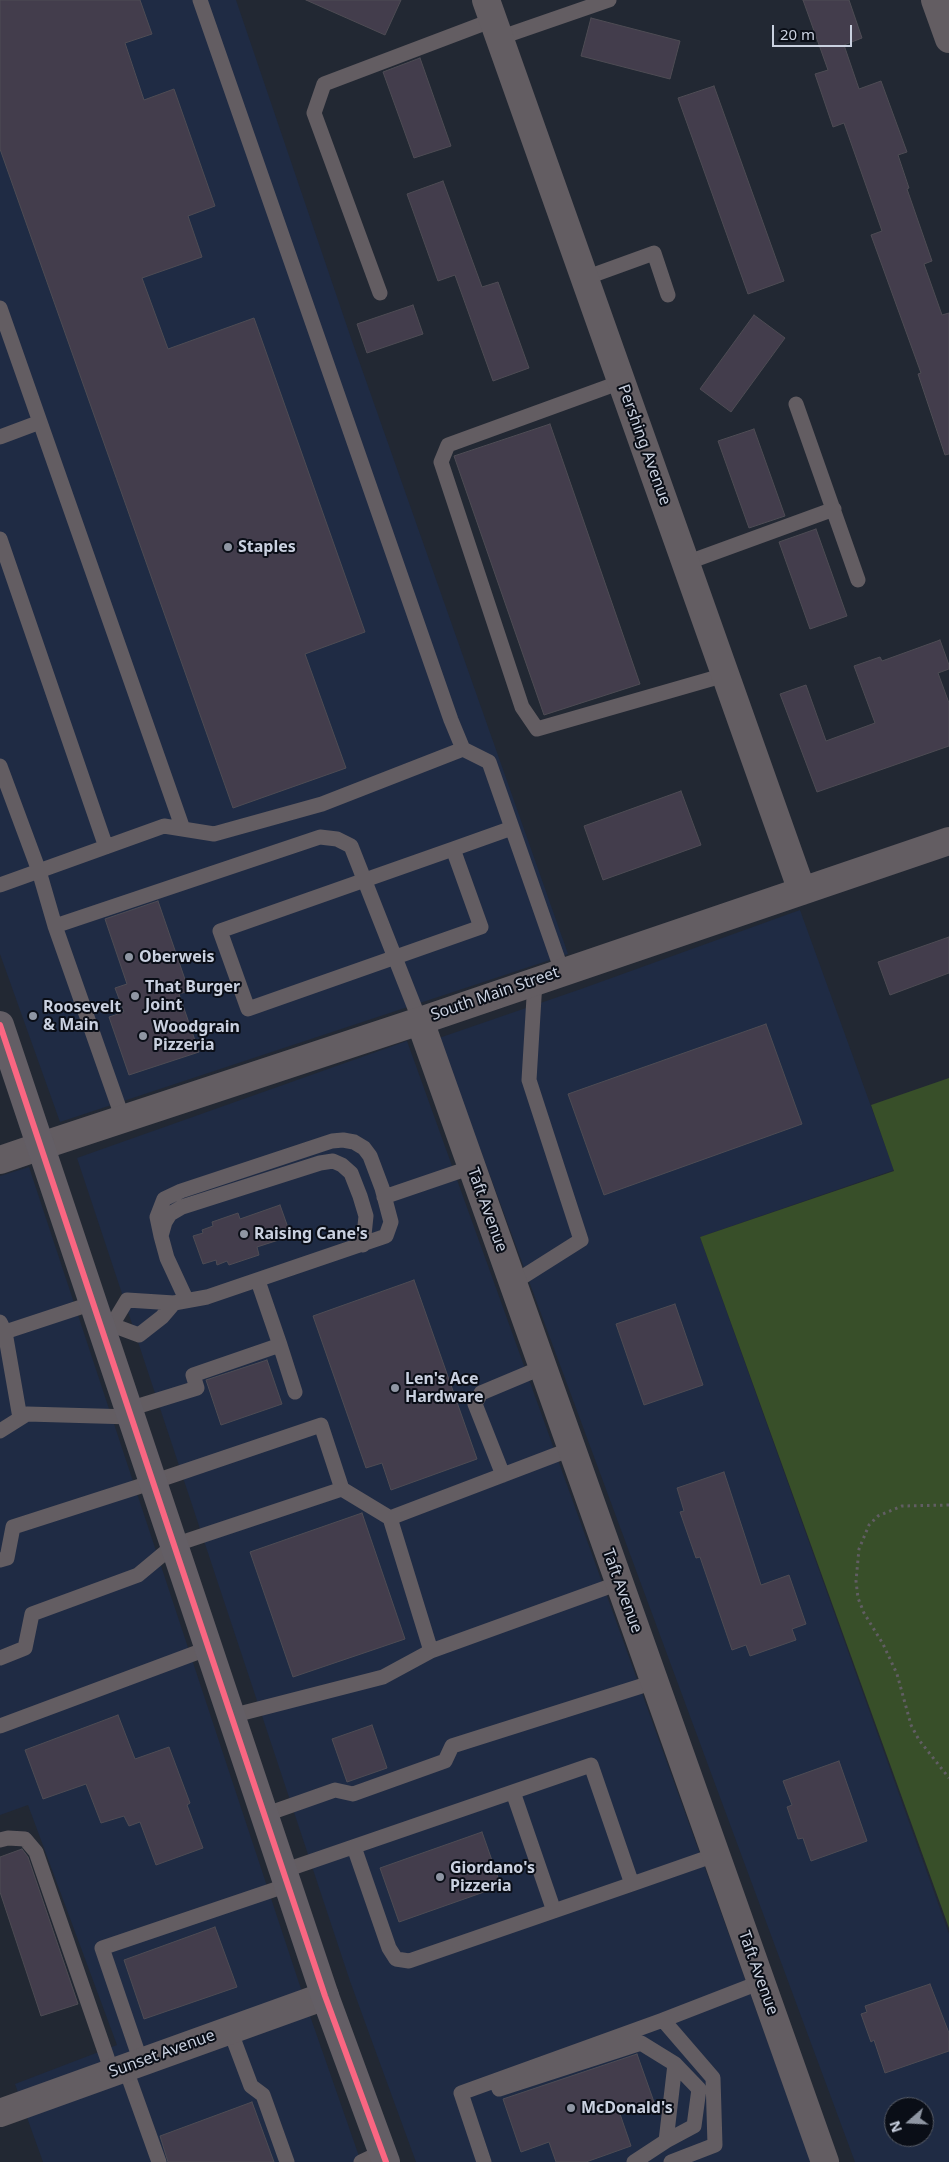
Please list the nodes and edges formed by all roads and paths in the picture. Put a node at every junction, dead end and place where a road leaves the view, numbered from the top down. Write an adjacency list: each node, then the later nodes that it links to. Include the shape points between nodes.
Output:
1 (200, 0): 19 (lane, via 447,711)
2 (609, 0): 4 (lane)
3 (935, 0): 5 (street)
4 (493, 19): 6 (street, Pershing Avenue); 7 (lane, via 324,84 314,113)
5 (949, 39)
6 (584, 278): 8 (lane, via 654,254); 10 (street, Pershing Avenue)
7 (380, 292)
8 (668, 295)
9 (0, 308): 12 (lane)
10 (621, 382): 16 (street, Pershing Avenue); 18 (lane, via 448,445 441,462 522,707 537,729)
11 (796, 404): 14 (lane)
12 (40, 422): 13 (lane); 22 (lane)
13 (0, 437)
14 (834, 509): 16 (lane); 17 (lane)
15 (0, 539): 24 (lane)
16 (686, 563): 18 (street, Pershing Avenue)
17 (858, 580)
18 (725, 675): 29 (street, Pershing Avenue)
19 (463, 749): 21 (lane, via 489,762); 22 (lane, via 322,804 214,834)
20 (0, 766): 26 (lane)
21 (512, 828): 25 (lane); 32 (lane)
22 (183, 829): 24 (lane, via 164,826)
23 (949, 841): 29 (street, South Main Street)
24 (106, 847): 26 (lane)
25 (453, 848): 27 (lane); 31 (lane, via 481,927)
26 (38, 872): 28 (lane); 30 (lane)
27 (364, 880): 30 (lane, via 351,846 337,839 320,837); 31 (lane); 31 (lane, via 220,931 248,1009)
28 (0, 885)
29 (802, 891): 32 (street, South Main Street)
30 (55, 926): 36 (lane)
31 (395, 957): 34 (lane)
32 (562, 971): 33 (street, South Main Street)
33 (535, 981): 34 (street, South Main Street); 44 (lane, via 529,1080 581,1240)
34 (420, 1021): 36 (street, South Main Street); 39 (street, Taft Avenue)
35 (0, 1025): 37 (main road)
36 (123, 1119): 37 (street, South Main Street)
37 (41, 1146): 38 (street, South Main Street); 46 (main road)
38 (0, 1160)
39 (472, 1167): 40 (lane); 44 (street, Taft Avenue)
40 (384, 1197): 41 (lane, via 374,1164 364,1148 354,1142 332,1141 164,1199 157,1216); 42 (lane, via 391,1222 386,1236)
41 (161, 1236): 42 (lane, via 170,1214 182,1207 333,1161 350,1174 360,1196 366,1216); 45 (lane)
42 (364, 1245): 43 (lane)
43 (258, 1281): 45 (lane, via 207,1297); 49 (lane)
44 (513, 1283): 50 (street, Taft Avenue)
45 (180, 1301): 47 (lane, via 128,1300); 47 (lane, via 139,1335)
46 (93, 1303): 47 (main road); 48 (lane)
47 (107, 1326): 52 (main road)
48 (3, 1327): 53 (lane)
49 (280, 1346): 51 (lane); 52 (lane, via 193,1375 197,1388)
50 (543, 1368): 55 (street, Taft Avenue); 56 (lane, via 481,1393 475,1404)
51 (296, 1392)
52 (130, 1413): 53 (lane, via 27,1414); 57 (main road)
53 (20, 1418): 54 (lane)
54 (0, 1430)
55 (572, 1449): 56 (lane); 63 (street, Taft Avenue)
56 (502, 1475): 60 (lane)
57 (153, 1482): 58 (lane, via 321,1425); 61 (main road); 62 (lane, via 13,1527 7,1558)
58 (342, 1489): 60 (lane); 61 (lane)
59 (949, 1505): 70 (path, via 902,1506 878,1516 869,1525 859,1549 856,1581 858,1598 897,1674 911,1724 919,1740)
60 (390, 1518): 65 (lane)
61 (174, 1544): 64 (main road); 66 (lane, via 138,1575 32,1614 25,1648)
62 (0, 1560)
63 (619, 1583): 65 (lane); 67 (street, Taft Avenue)
64 (209, 1648): 68 (main road); 69 (lane)
65 (431, 1651): 68 (lane, via 382,1677)
66 (0, 1658)
67 (654, 1682): 72 (lane, via 452,1746 444,1761 353,1794 335,1790); 75 (street, Taft Avenue)
68 (231, 1716): 72 (main road)
69 (0, 1726)
70 (949, 1778)
71 (513, 1792): 74 (lane); 77 (lane, via 591,1765); 78 (lane)
72 (264, 1815): 76 (main road)
73 (0, 1840): 84 (lane, via 25,1839 36,1852)
74 (354, 1846): 76 (lane); 78 (lane, via 389,1948 396,1959 408,1961)
75 (715, 1855): 77 (lane); 79 (street, Taft Avenue)
76 (286, 1878): 80 (main road); 84 (lane, via 102,1948)
77 (632, 1884): 78 (lane)
78 (554, 1911)
79 (761, 1982): 81 (lane); 94 (street, Taft Avenue)
80 (325, 1996): 82 (street, Sunset Avenue); 88 (main road)
81 (663, 2020): 85 (lane); 93 (lane, via 712,2078 715,2145)
82 (230, 2030): 84 (street, Sunset Avenue); 90 (lane, via 251,2086 264,2094)
83 (675, 2064): 85 (lane, via 641,2043 504,2088); 87 (lane); 87 (lane, via 699,2089 694,2126)
84 (126, 2067): 86 (street, Sunset Avenue); 89 (lane)
85 (461, 2093): 91 (lane)
86 (0, 2113)
87 (666, 2141): 92 (lane)
88 (376, 2159)
89 (159, 2162)
90 (287, 2162)
91 (484, 2162)
92 (634, 2162)
93 (671, 2162)
94 (825, 2162)

